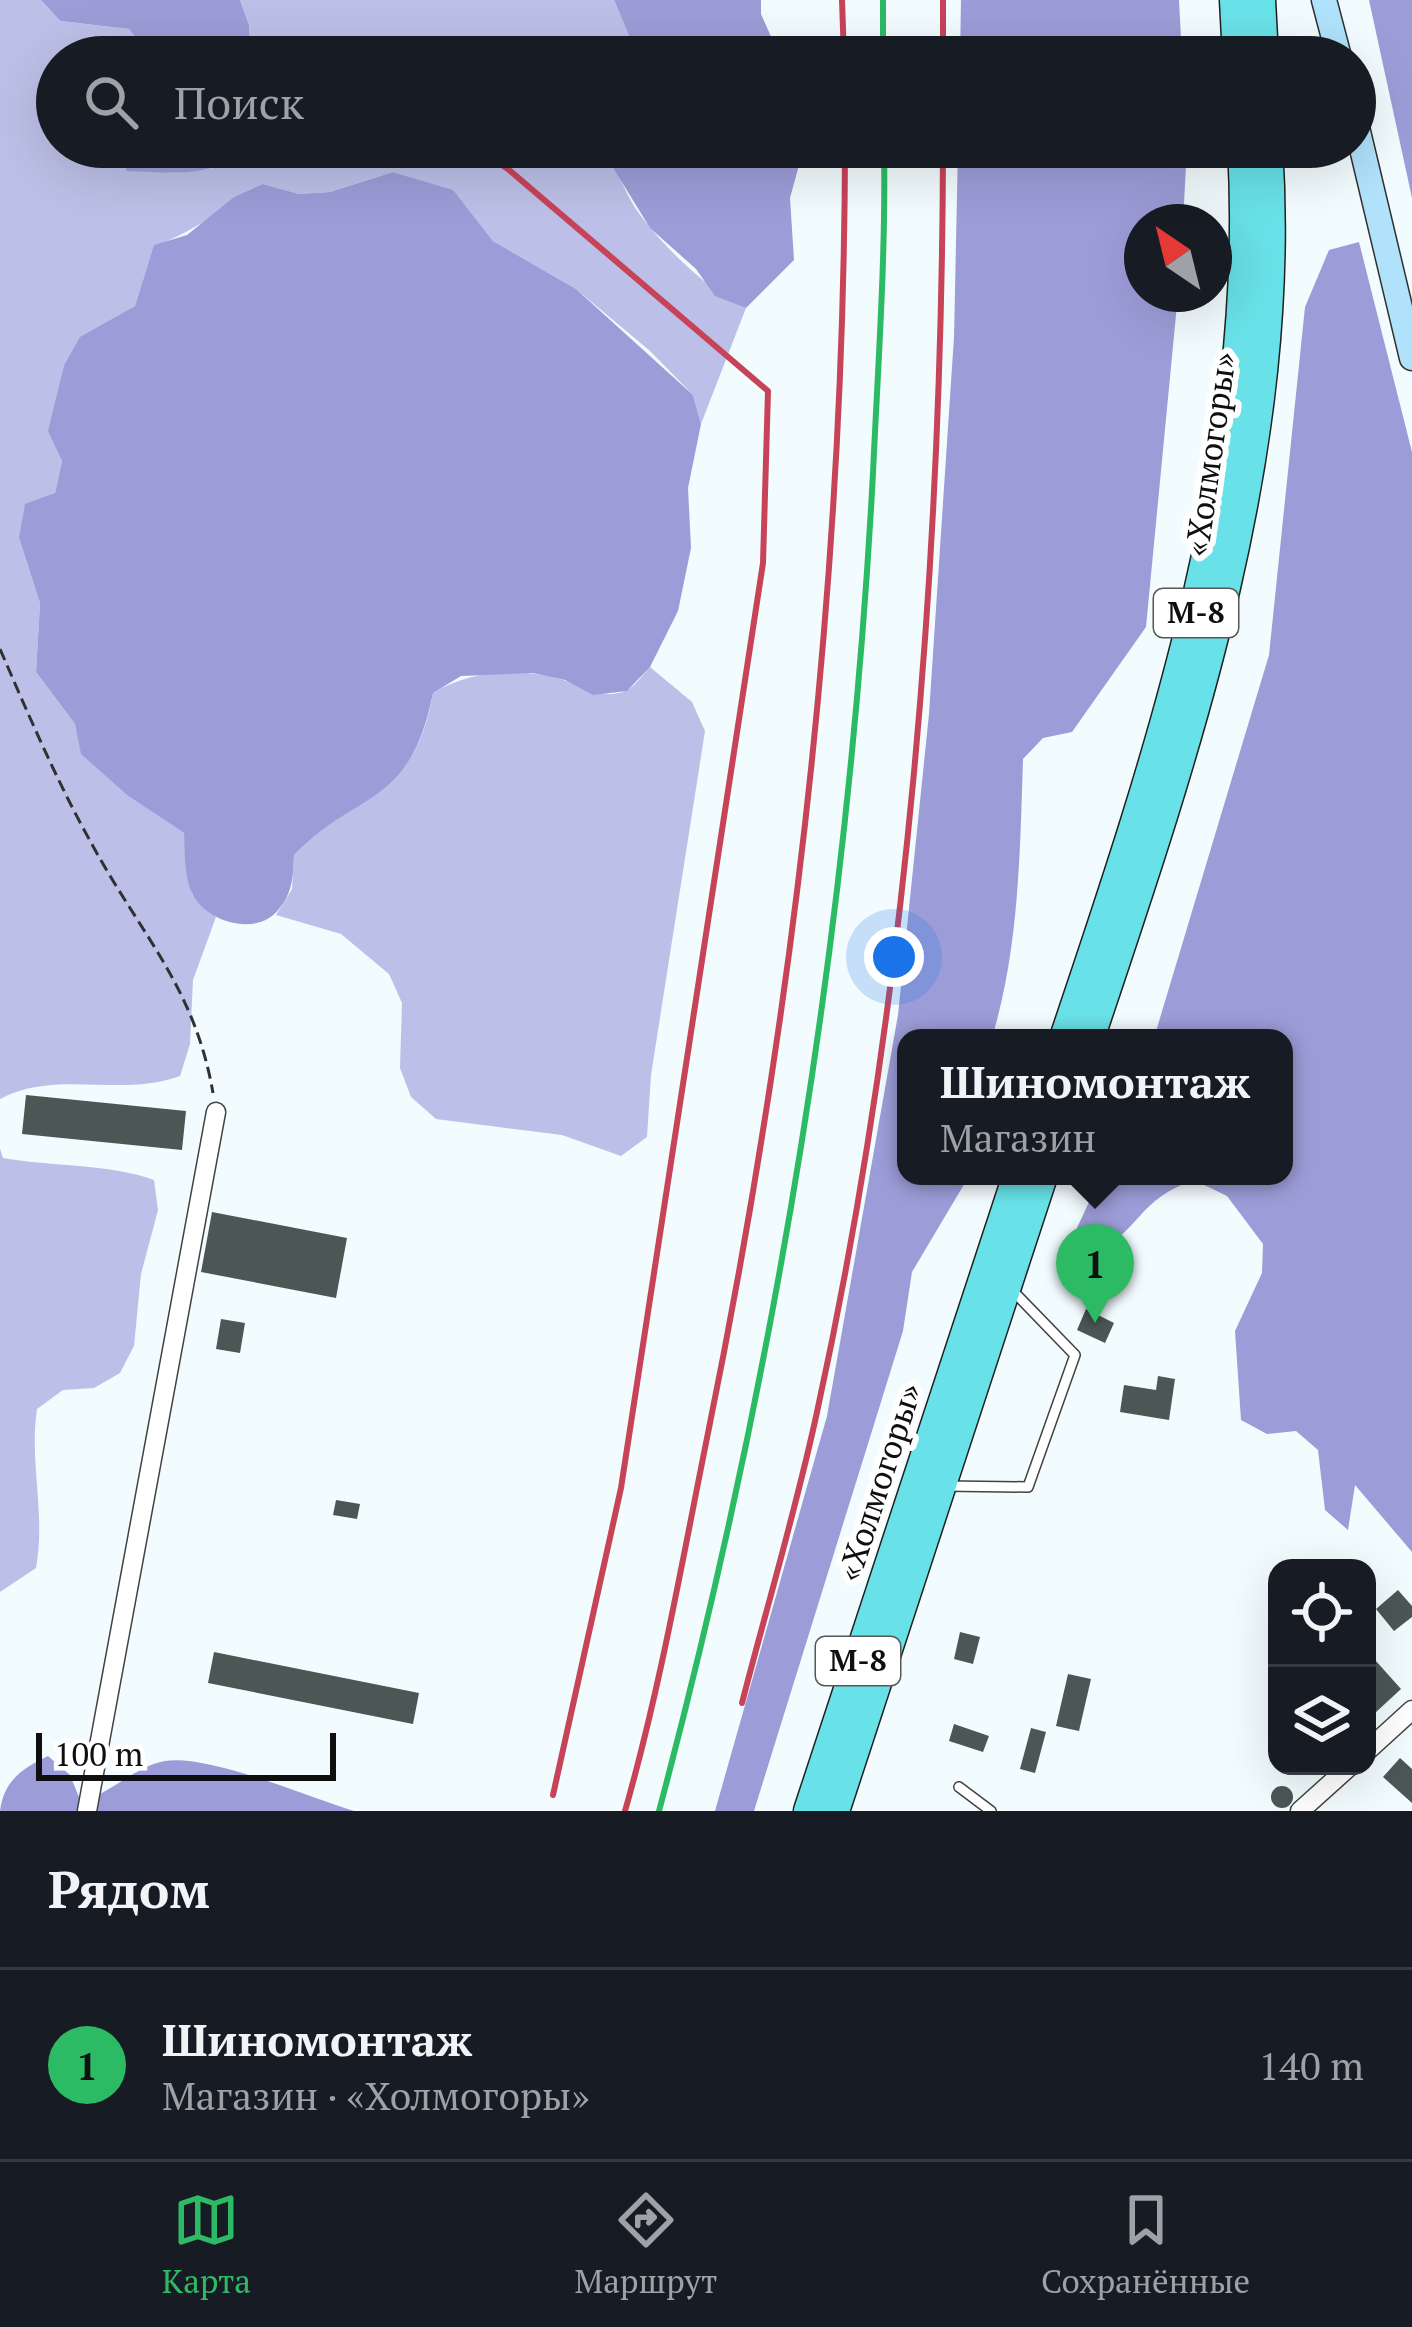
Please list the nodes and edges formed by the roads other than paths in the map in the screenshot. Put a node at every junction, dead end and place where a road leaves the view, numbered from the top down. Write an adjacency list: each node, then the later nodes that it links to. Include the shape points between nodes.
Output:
1 (1234, 0): 4 (highway)
2 (1260, 0): 5 (highway)
3 (1324, 0): 6 (main road)
4 (1237, 36)
5 (1262, 36)
6 (1333, 36)
7 (1244, 168): 11 (highway, «Холмогоры» / М-8, via 1236,361 1203,580 1159,757)
8 (1266, 168): 12 (highway, «Холмогоры» / М-8, via 1262,342 1226,586 1180,766)
9 (1365, 168): 10 (main road)
10 (1412, 358)
11 (1068, 1029)
12 (1092, 1029)
13 (216, 1112): 22 (street)
14 (1015, 1185): 23 (highway, «Холмогоры» / М-8)
15 (1039, 1185): 16 (highway, «Холмогоры» / М-8)
16 (1006, 1283): 17 (highway, «Холмогоры» / М-8); 17 (lane, via 1075,1355 1028,1487)
17 (940, 1486): 24 (highway, «Холмогоры» / М-8)
18 (1412, 1710): 19 (street)
19 (1376, 1742)
20 (1340, 1775): 26 (street)
21 (958, 1787): 25 (lane)
22 (87, 1811)
23 (809, 1811)
24 (834, 1811)
25 (991, 1811)
26 (1300, 1811)

